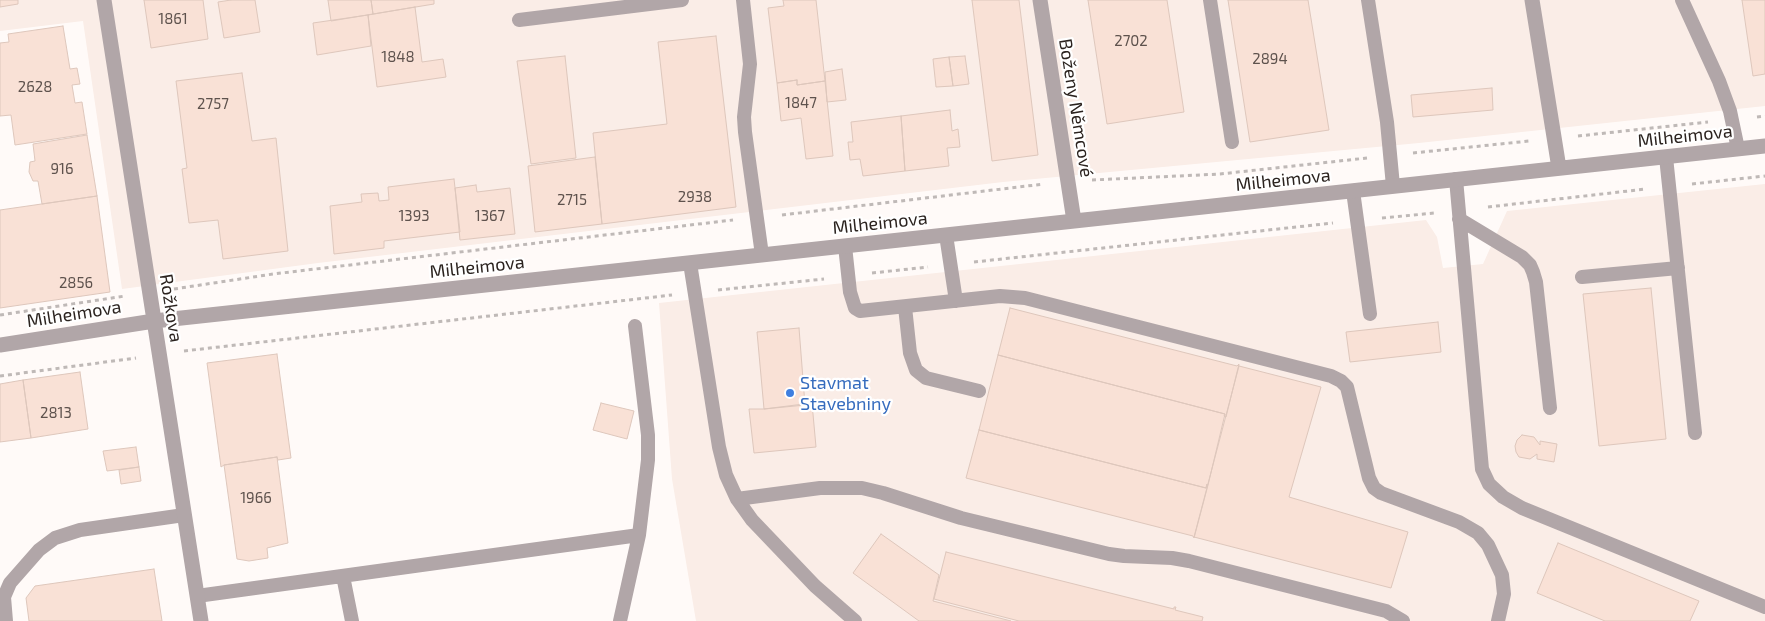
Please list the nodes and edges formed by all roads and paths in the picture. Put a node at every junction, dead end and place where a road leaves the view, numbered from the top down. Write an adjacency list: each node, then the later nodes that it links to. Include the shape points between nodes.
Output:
1 (104, 0): 33 (street, Rožkova)
2 (682, 0): 9 (lane)
3 (743, 0): 20 (lane, via 750,64 744,117)
4 (1040, 0): 17 (street, Boženy Němcové)
5 (1210, 0): 11 (lane)
6 (1368, 0): 18 (lane, via 1387,122)
7 (1532, 0): 15 (street)
8 (1682, 0): 13 (lane, via 1730,111)
9 (645, 2): 10 (lane)
10 (518, 20)
11 (1232, 142)
12 (1765, 146): 13 (street, Milheimova)
13 (1738, 149): 14 (street, Milheimova)
14 (1666, 157): 15 (street, Milheimova); 27 (lane)
15 (1559, 168): 16 (street, Milheimova)
16 (1456, 180): 18 (street, Milheimova); 21 (lane)
17 (1068, 181): 20 (path); 22 (street, Boženy Němcové)
18 (1393, 186): 19 (street, Milheimova)
19 (1354, 191): 22 (street, Milheimova); 32 (lane)
20 (757, 218): 25 (lane); 28 (path)
21 (1460, 219): 39 (lane, via 1522,257 1534,272); 46 (lane, via 1482,469 1489,484 1522,508)
22 (1074, 221): 23 (street, Milheimova)
23 (946, 235): 24 (street, Milheimova); 30 (lane)
24 (845, 246): 25 (street, Milheimova); 31 (lane, via 855,308 866,312)
25 (762, 255): 26 (street, Milheimova)
26 (690, 263): 33 (street, Milheimova); 41 (lane, via 719,447 726,475)
27 (1678, 268): 29 (lane); 40 (lane)
28 (273, 274)
29 (1582, 277)
30 (956, 301): 31 (lane); 53 (lane, via 1000,296 1026,298 1341,381 1347,387 1374,488 1459,522 1478,533 1488,545 1502,575 1504,594)
31 (905, 307): 38 (lane, via 910,354 916,370 926,378)
32 (1370, 314)
33 (154, 321): 35 (street, Milheimova); 36 (street, Rožkova)
34 (635, 326): 43 (lane, via 648,435)
35 (0, 345)
36 (160, 354): 37 (path); 42 (street, Rožkova)
37 (0, 376)
38 (979, 391)
39 (1550, 408)
40 (1695, 432)
41 (737, 499): 51 (lane, via 752,520 815,586); 52 (lane, via 820,488 862,488 961,518 1108,554 1189,561 1386,611)
42 (184, 514): 45 (street, Rožkova); 47 (lane, via 80,530 55,538 39,550 10,583 4,597)
43 (639, 535): 44 (lane); 50 (lane)
44 (344, 576): 45 (lane); 49 (lane)
45 (198, 596): 48 (street, Rožkova)
46 (1765, 607)
47 (6, 621)
48 (201, 621)
49 (352, 621)
50 (620, 621)
51 (855, 621)
52 (1403, 621)
53 (1498, 621)

